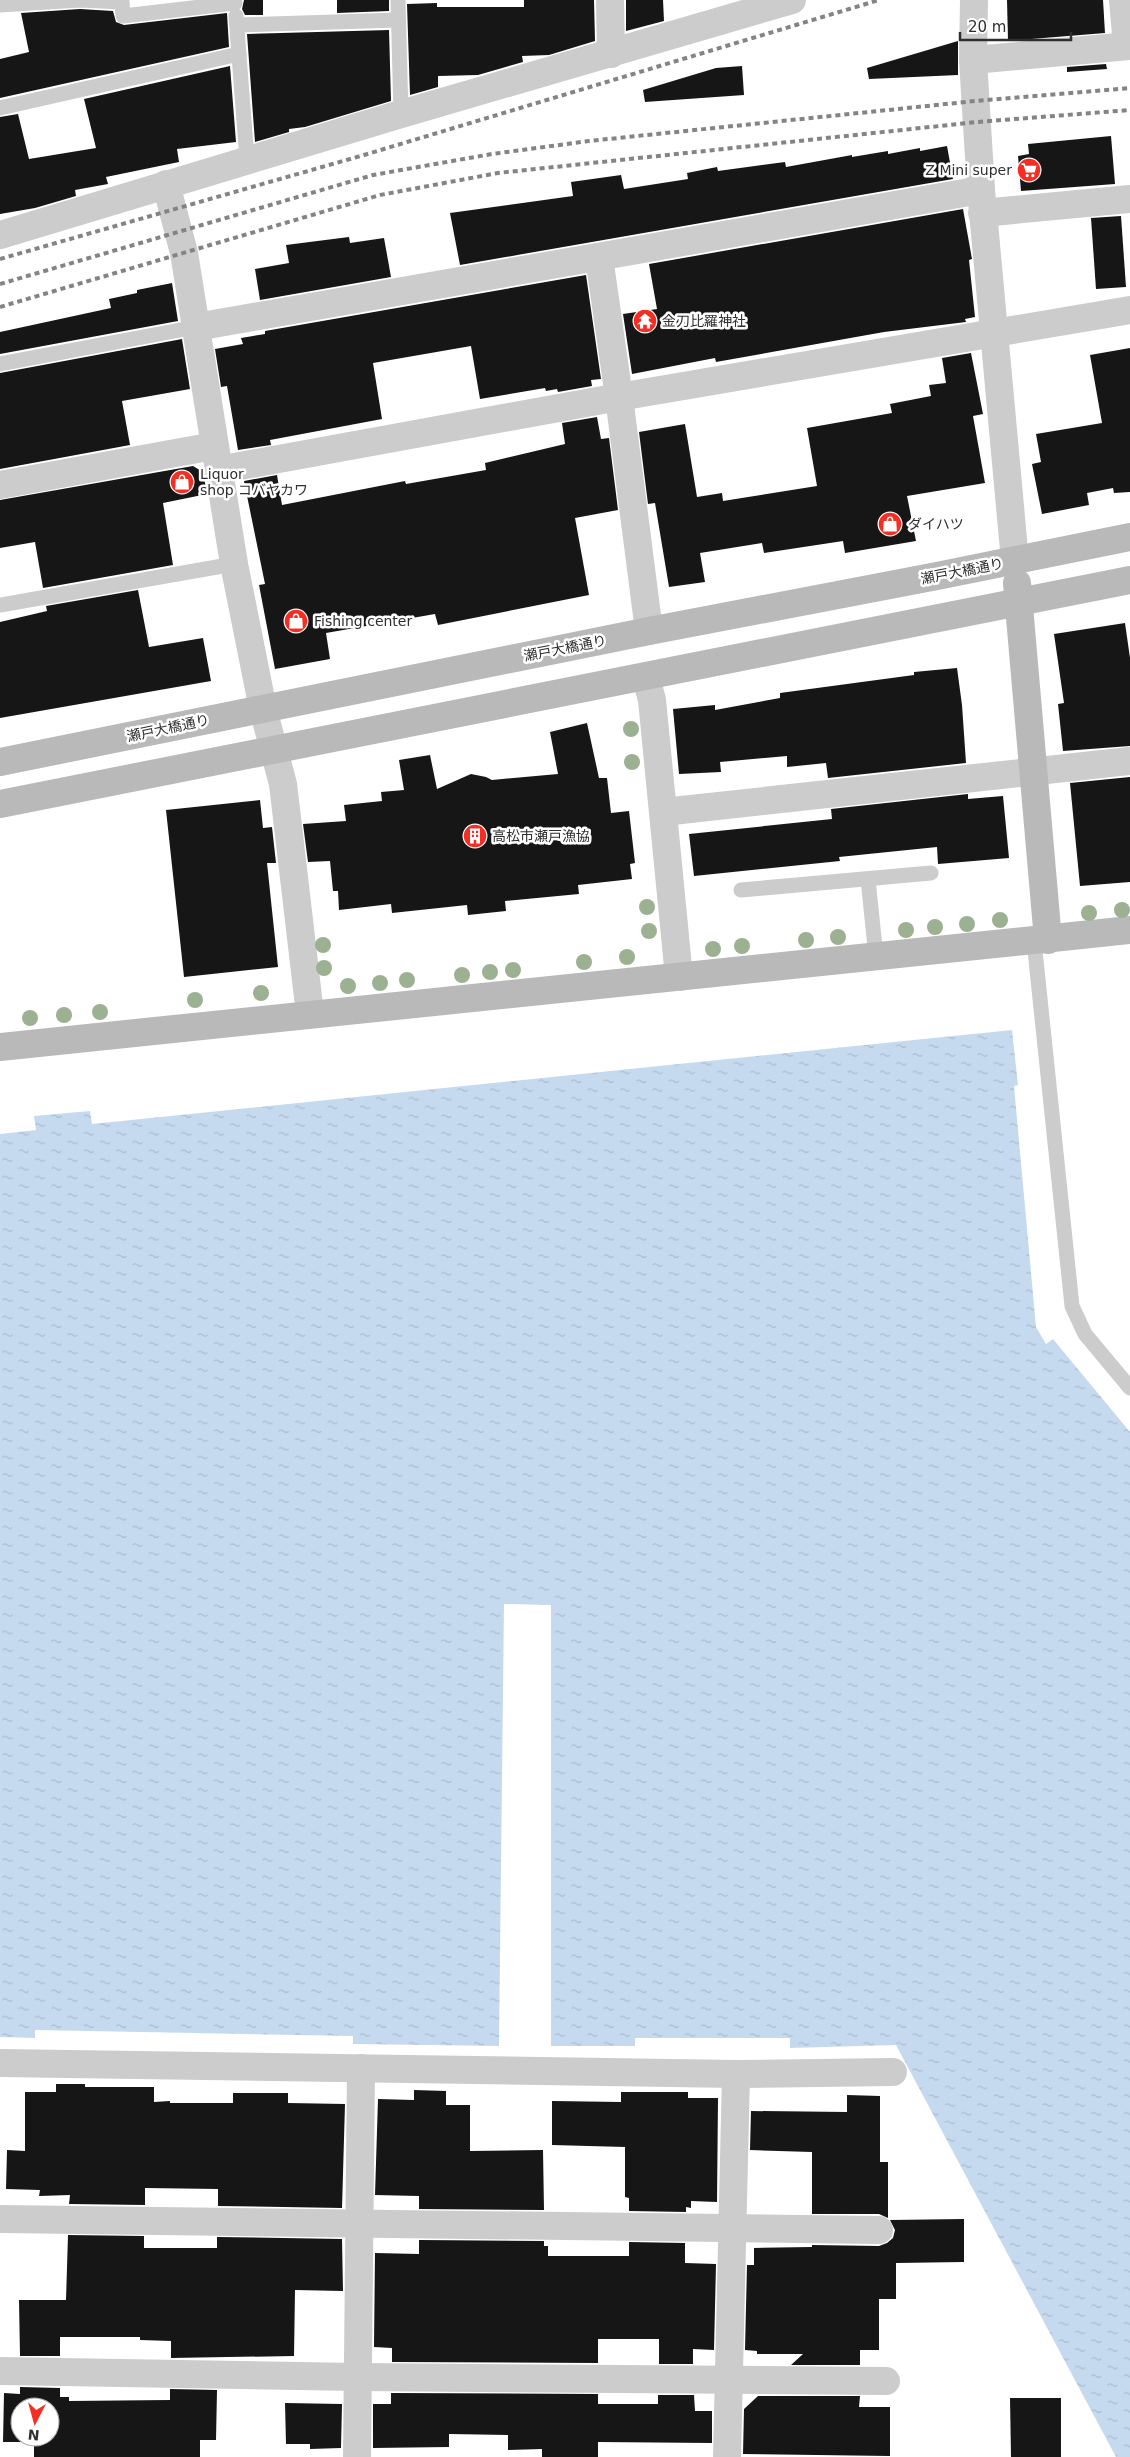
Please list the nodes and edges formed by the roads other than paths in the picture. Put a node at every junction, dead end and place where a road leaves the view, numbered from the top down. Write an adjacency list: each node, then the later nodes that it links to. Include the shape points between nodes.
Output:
1 (80, 0): 7 (lane, via 122,2 123,16); 8 (lane)
2 (398, 0): 9 (lane)
3 (610, 0): 13 (street)
4 (792, 0): 13 (street)
5 (974, 0): 14 (street)
6 (1123, 0): 11 (street)
7 (235, 2): 10 (lane)
8 (0, 5)
9 (398, 20): 10 (lane); 16 (lane)
10 (237, 25): 12 (lane)
11 (1128, 46): 14 (street)
12 (239, 54): 15 (lane); 17 (lane)
13 (611, 54): 16 (street)
14 (973, 60): 20 (street)
15 (0, 108)
16 (401, 114): 17 (street)
17 (247, 160): 18 (street)
18 (166, 184): 21 (street); 24 (street, via 184,253)
19 (1130, 199): 20 (street)
20 (982, 201): 22 (street); 25 (street)
21 (0, 234)
22 (599, 256): 24 (street); 27 (street)
23 (1130, 310): 25 (street)
24 (196, 327): 26 (lane); 28 (street)
25 (995, 335): 27 (street); 31 (street)
26 (0, 364)
27 (619, 397): 28 (street); 36 (street)
28 (216, 458): 29 (street); 32 (street)
29 (0, 485)
30 (1130, 537): 31 (street, 瀬戸大橋通り)
31 (1015, 561): 34 (street); 36 (street, 瀬戸大橋通り)
32 (234, 564): 35 (lane); 38 (street)
33 (1130, 580): 34 (street)
34 (1018, 600): 37 (street); 42 (street)
35 (0, 605)
36 (649, 631): 38 (street, 瀬戸大橋通り)
37 (646, 678): 39 (street); 44 (street, via 652,700)
38 (263, 708): 39 (street); 41 (street, 瀬戸大橋通り)
39 (275, 751): 43 (street); 52 (street, via 283,784)
40 (1130, 761): 42 (street)
41 (0, 762)
42 (1034, 772): 44 (street); 49 (street)
43 (0, 804)
44 (663, 812): 51 (street)
45 (932, 873): 46 (lane)
46 (868, 879): 47 (lane); 50 (lane)
47 (741, 890)
48 (1130, 930): 49 (street)
49 (1041, 940): 50 (street); 54 (lane, via 1072,1306 1085,1334)
50 (876, 957): 51 (street)
51 (679, 977): 52 (street)
52 (310, 1014): 53 (street)
53 (0, 1047)
54 (1130, 1388)
55 (0, 2063): 56 (street)
56 (360, 2068): 58 (street); 60 (street)
57 (893, 2072): 58 (street)
58 (736, 2074): 61 (street)
59 (0, 2219): 60 (street)
60 (358, 2224): 61 (street); 64 (street)
61 (732, 2229): 62 (street); 65 (street)
62 (879, 2230)
63 (0, 2370): 64 (street)
64 (357, 2377): 65 (street); 67 (street)
65 (729, 2379): 66 (street); 68 (street)
66 (886, 2381)
67 (357, 2457)
68 (728, 2457)

